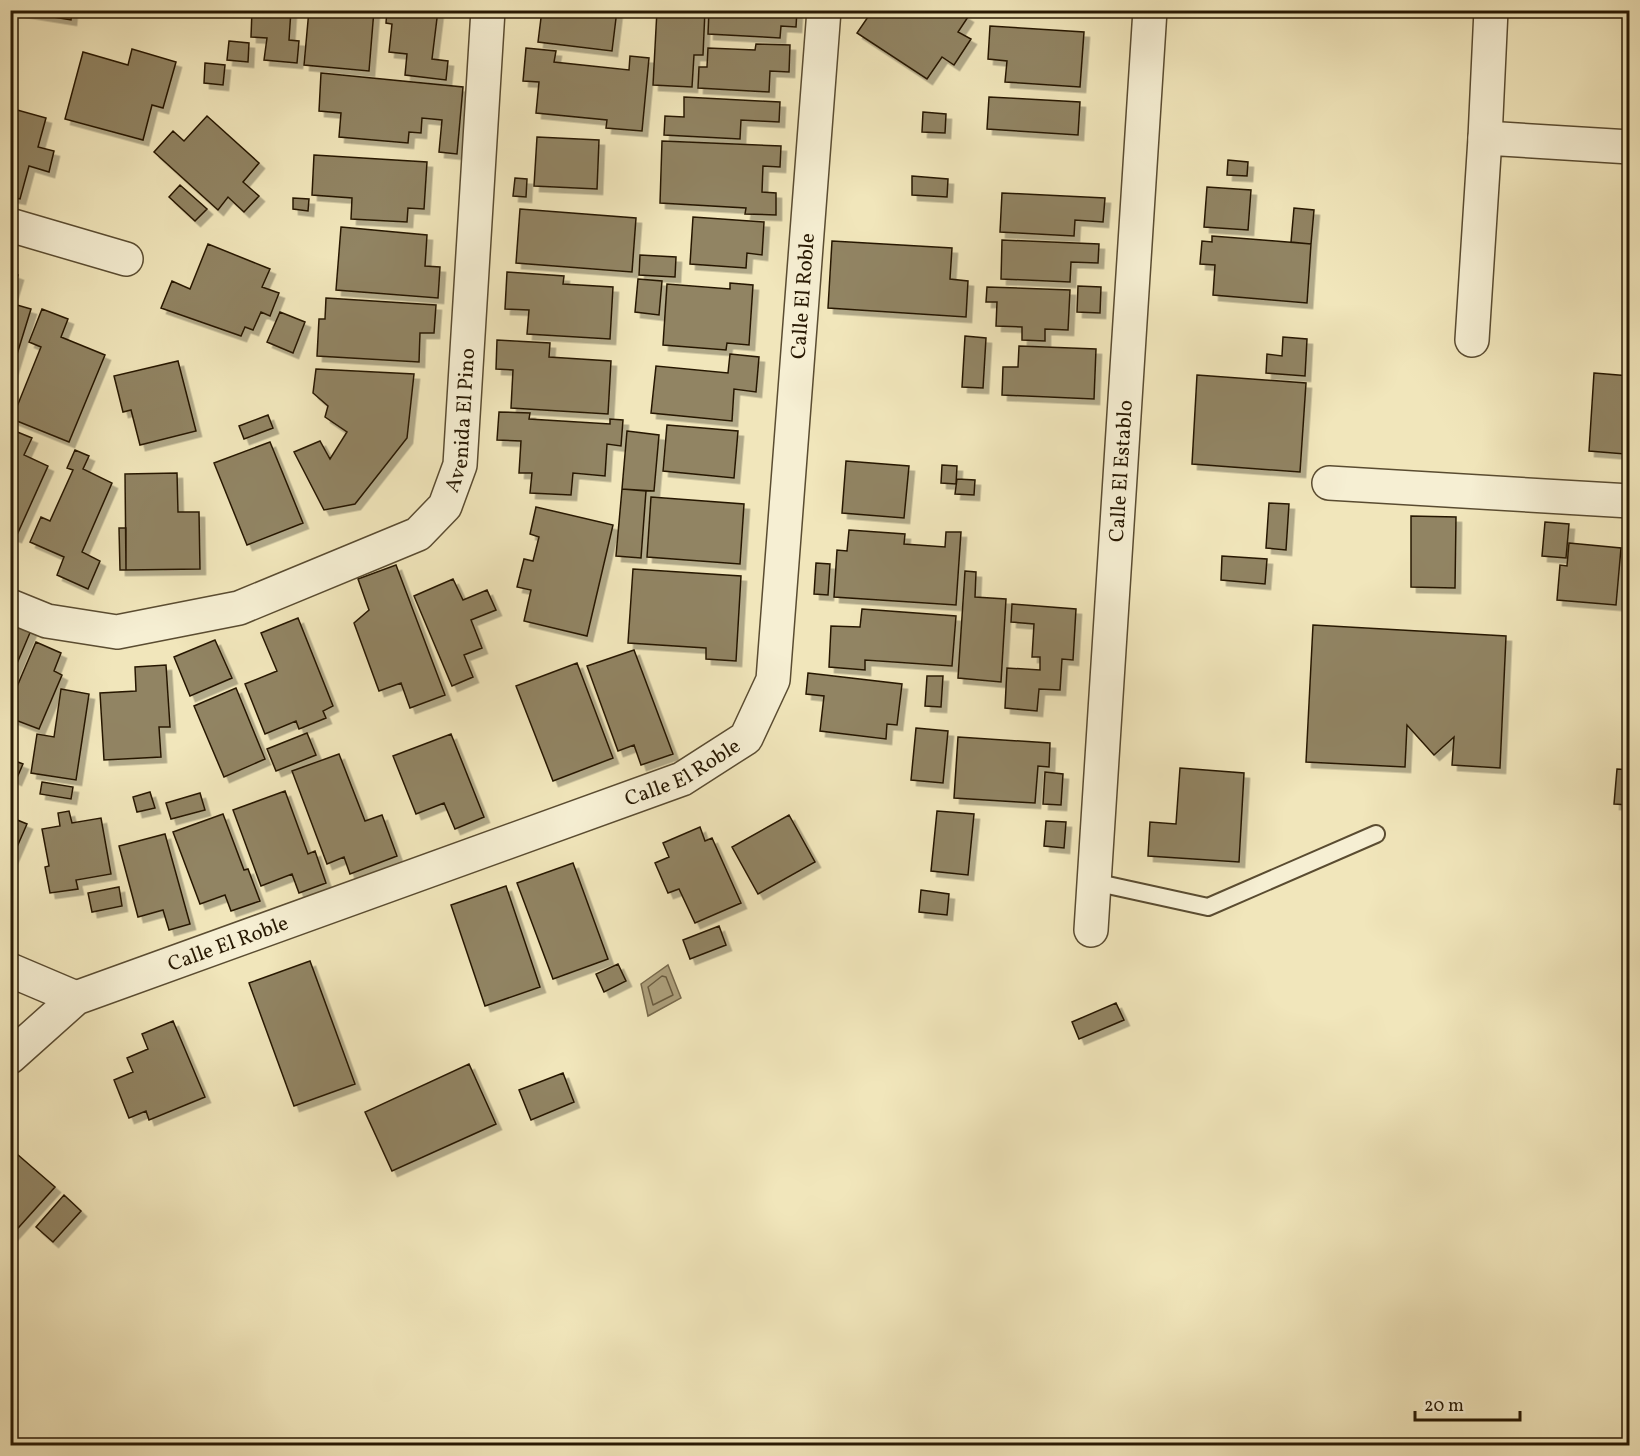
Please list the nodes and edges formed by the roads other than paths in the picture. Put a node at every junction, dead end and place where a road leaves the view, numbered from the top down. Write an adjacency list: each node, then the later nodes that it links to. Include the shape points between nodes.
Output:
1 (488, 10): 12 (street, Avenida El Pino, via 459,465 445,506 418,534 239,608 117,632 47,621)
2 (824, 10): 17 (street, Calle El Roble, via 772,680 746,738 682,779)
3 (1150, 10): 14 (street, Calle El Establo)
4 (1491, 10): 5 (street)
5 (1485, 138): 6 (street); 9 (street)
6 (1629, 147)
7 (10, 225): 8 (street)
8 (126, 259)
9 (1472, 340)
10 (1329, 483): 11 (street)
11 (1629, 501)
12 (10, 606)
13 (1376, 834): 14 (lane, via 1208,907)
14 (1094, 882): 15 (street, Calle El Establo)
15 (1091, 930)
16 (10, 969): 17 (street)
17 (76, 998): 18 (street, Calle El Roble)
18 (10, 1056)

